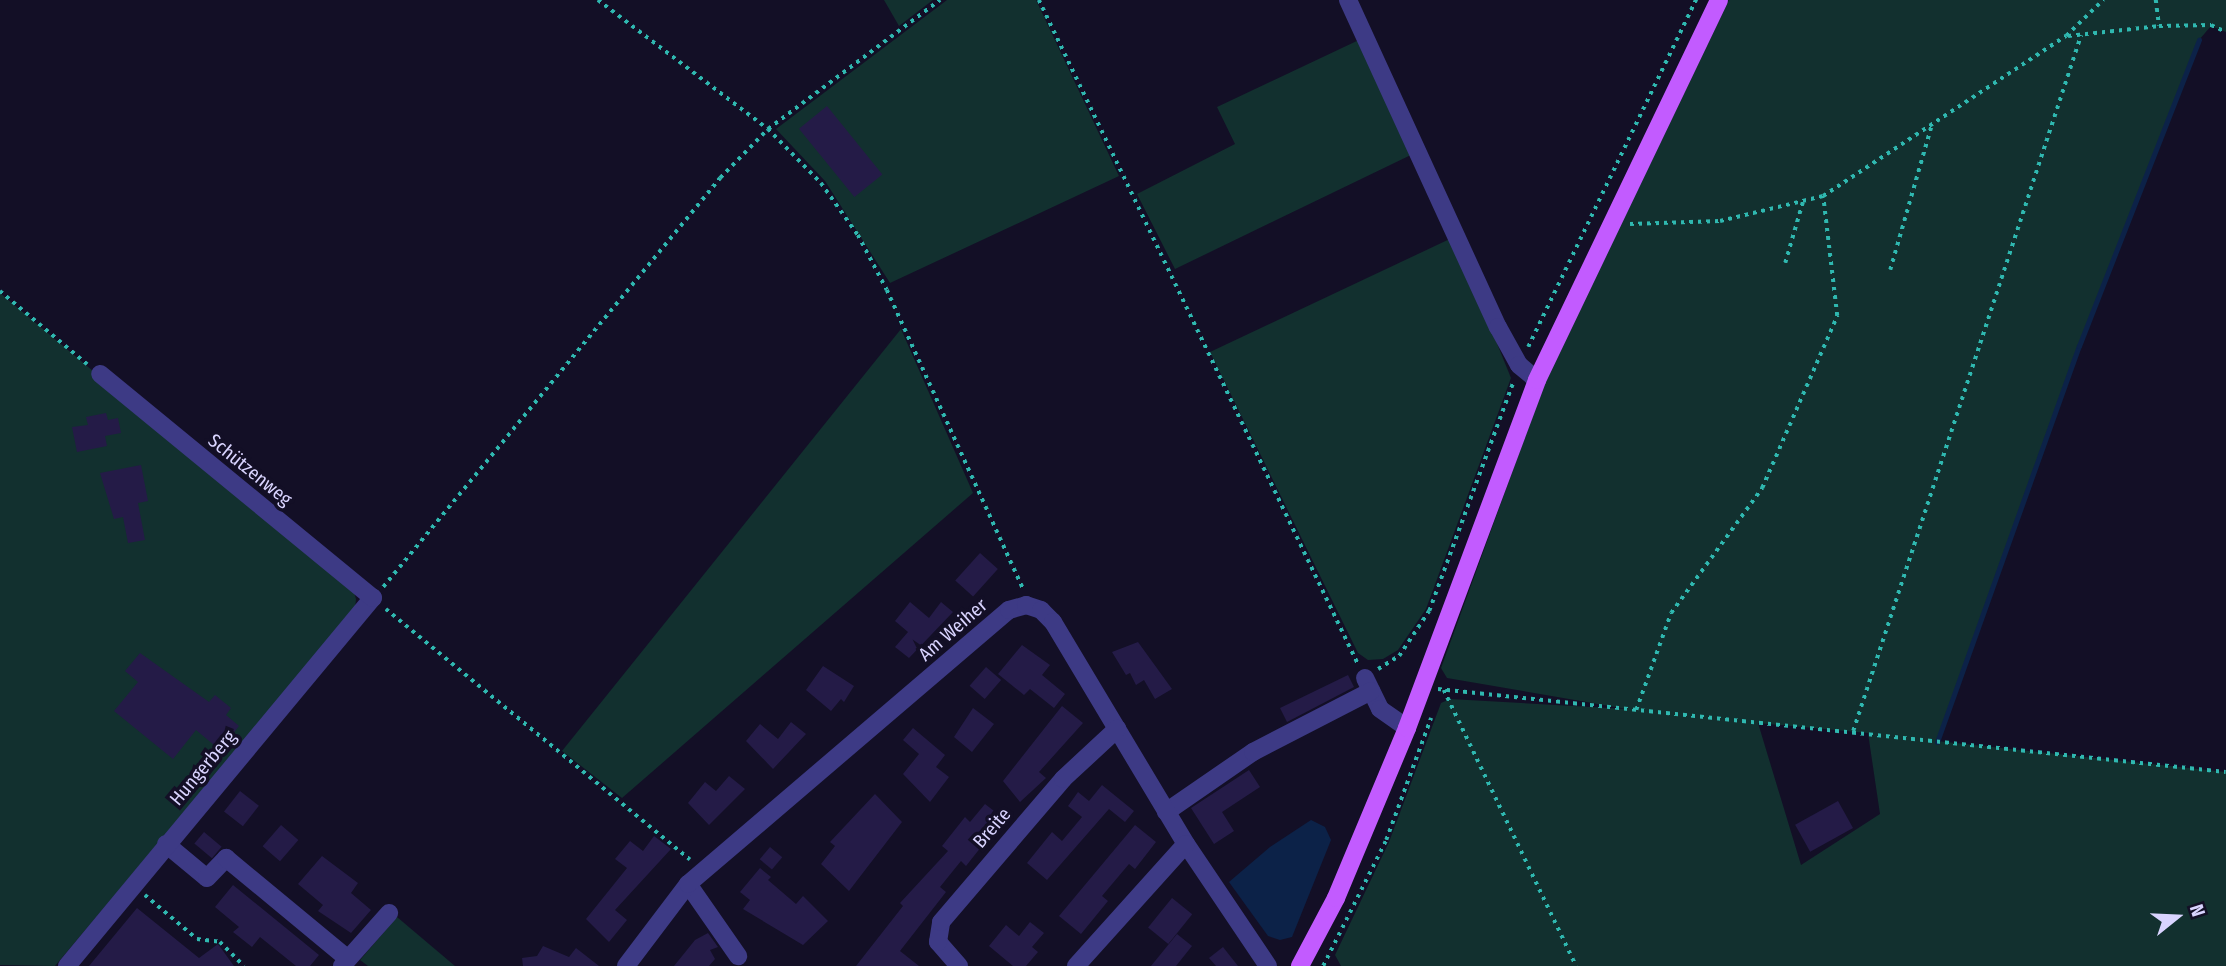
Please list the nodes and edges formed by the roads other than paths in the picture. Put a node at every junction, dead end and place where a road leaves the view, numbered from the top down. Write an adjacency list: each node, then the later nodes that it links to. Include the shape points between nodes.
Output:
1 (1348, 0): 4 (street, via 1498,327 1520,365)
2 (1719, 0): 4 (main road)
3 (100, 374): 5 (street, Schützenweg)
4 (1537, 380): 6 (main road, via 1430,686)
5 (373, 598): 9 (street, Hungerberg)
6 (1407, 728): 8 (street, via 1380,709 1368,685 1263,746); 20 (main road, via 1336,898)
7 (1117, 729): 8 (street); 11 (street, Am Weiher, via 1053,622 1041,610 1026,605 1009,610); 17 (street, Breite, via 1063,779 941,922 938,942)
8 (1166, 812): 10 (street)
9 (166, 844): 14 (street, via 207,878 226,858); 15 (street, Hungerberg)
10 (1186, 844): 18 (street); 19 (street)
11 (688, 884): 13 (street); 16 (street, Am Weiher)
12 (389, 913): 14 (street)
13 (738, 956)
14 (345, 963)
15 (67, 966)
16 (626, 966)
17 (959, 966)
18 (1076, 966)
19 (1268, 966)
20 (1300, 966)

